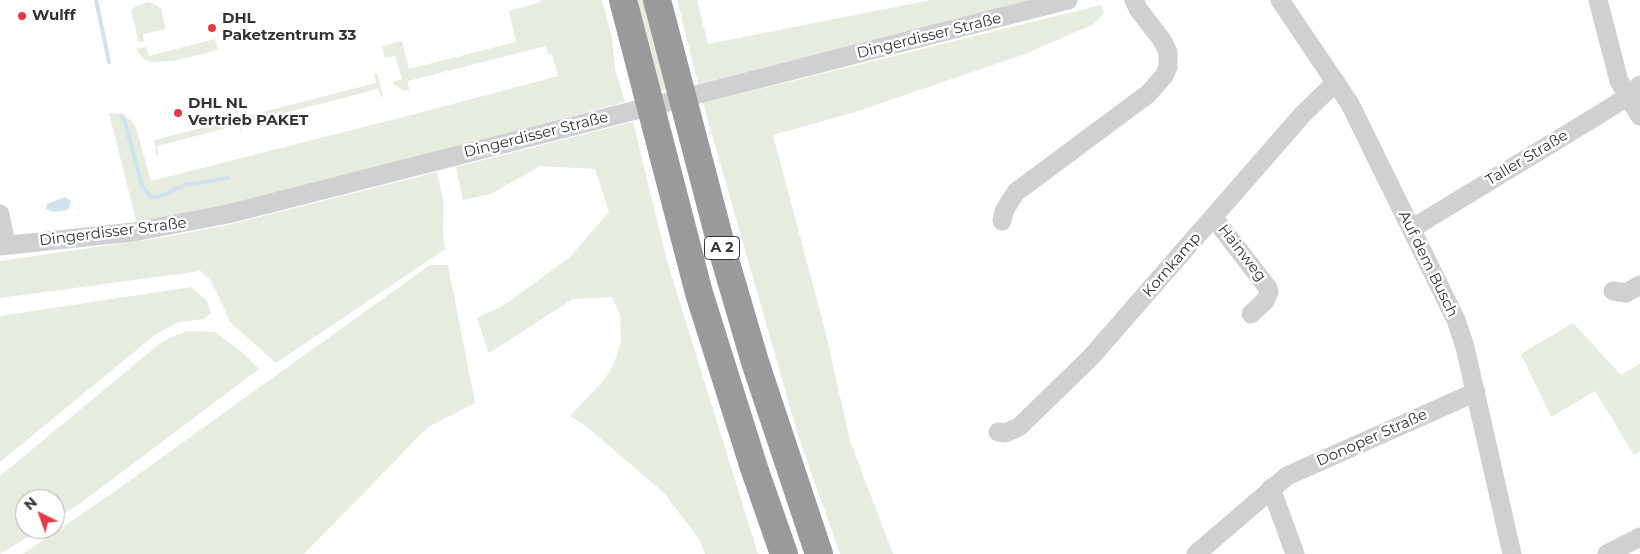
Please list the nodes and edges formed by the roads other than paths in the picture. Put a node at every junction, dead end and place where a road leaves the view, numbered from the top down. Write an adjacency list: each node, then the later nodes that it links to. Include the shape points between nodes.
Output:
1 (623, 0): 22 (highway, A 2, via 700,293)
2 (657, 0): 23 (highway, A 2, via 752,353)
3 (1068, 0): 14 (street, Dingerdisser Straße, via 186,223)
4 (1134, 0): 12 (street, via 1168,52 1164,76 1148,94 1016,192 1004,210)
5 (1280, 0): 7 (street, Auf dem Busch)
6 (1598, 0): 8 (street, via 1619,81)
7 (1336, 82): 11 (street, Kornkamp, via 1314,102); 13 (street, Auf dem Busch)
8 (1634, 91): 9 (street); 13 (street, Taller Straße)
9 (1640, 116)
10 (0, 214): 14 (street)
11 (1213, 217): 17 (street, Hainweg, via 1268,288 1265,301); 19 (street, Kornkamp, via 1091,357 1019,427 1005,433)
12 (1002, 221)
13 (1412, 229): 18 (street, Auf dem Busch, via 1459,327)
14 (3, 246)
15 (1640, 285): 16 (street, via 1626,294)
16 (1613, 291)
17 (1251, 314)
18 (1476, 392): 20 (street, Donoper Straße, via 1295,472); 26 (street, Auf dem Busch)
19 (998, 432)
20 (1271, 488): 24 (street, Donoper Straße); 25 (street)
21 (1640, 537): 27 (street)
22 (784, 554)
23 (819, 554)
24 (1196, 554)
25 (1295, 554)
26 (1512, 554)
27 (1607, 554)

